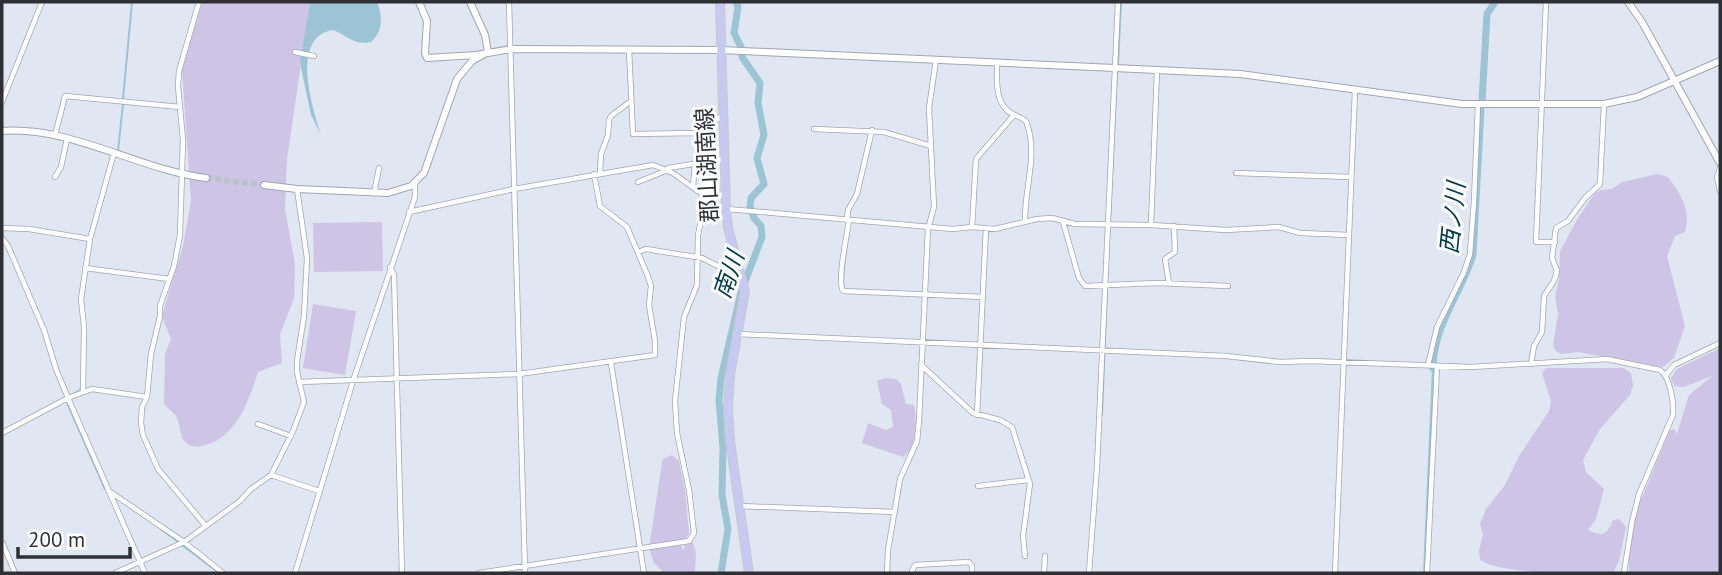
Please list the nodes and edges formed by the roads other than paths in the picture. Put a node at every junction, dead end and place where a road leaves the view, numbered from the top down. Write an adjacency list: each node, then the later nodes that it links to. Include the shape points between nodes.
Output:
1 (42, 2): 23 (street)
2 (199, 2): 29 (street, via 179,71)
3 (419, 2): 14 (street, via 428,27 426,57)
4 (470, 2): 14 (street)
5 (509, 2): 10 (street)
6 (720, 2): 12 (main road, 郡山湖南線)
7 (1118, 2): 19 (street)
8 (1546, 2): 26 (street)
9 (1628, 2): 21 (street)
10 (510, 49): 11 (street); 14 (street); 56 (street)
11 (629, 50): 12 (street); 24 (street)
12 (721, 50): 16 (street); 30 (main road, 郡山湖南線)
13 (295, 52): 15 (street)
14 (488, 52): 52 (street, via 472,61 457,79 424,173)
15 (314, 56)
16 (936, 60): 18 (street); 38 (street, via 930,96)
17 (1720, 61): 21 (street)
18 (997, 63): 19 (street); 31 (street, via 1001,99)
19 (1115, 68): 20 (street); 66 (street)
20 (1157, 71): 22 (street, via 1240,74); 67 (street)
21 (1675, 80): 27 (street, via 1637,97); 42 (street)
22 (1356, 90): 28 (street); 49 (street)
23 (3, 91): 25 (street)
24 (631, 101): 35 (street, via 635,134); 47 (street, via 610,118)
25 (2, 102)
26 (1542, 104): 27 (street); 28 (street); 76 (street, via 1536,242)
27 (1604, 104): 76 (street, via 1600,184 1569,221 1556,228)
28 (1478, 105): 99 (street, via 1469,254 1437,327)
29 (180, 107): 36 (street, via 65,96); 46 (street)
30 (723, 115): 35 (street); 40 (main road, 郡山湖南線)
31 (1014, 115): 64 (street, via 1028,125 1031,152); 70 (street, via 976,159)
32 (814, 129): 33 (street)
33 (872, 130): 38 (street); 63 (street)
34 (2, 131): 36 (street)
35 (701, 131): 41 (street)
36 (55, 135): 37 (street)
37 (67, 138): 39 (street); 48 (street)
38 (931, 146): 69 (street, via 934,207)
39 (114, 153): 46 (street); 75 (street)
40 (724, 159): 41 (street); 60 (main road, 郡山湖南線)
41 (695, 163): 44 (street); 54 (street)
42 (1720, 165): 57 (street)
43 (379, 168): 58 (street)
44 (665, 169): 47 (street, via 653,165); 51 (street); 54 (street)
45 (1236, 173): 49 (street)
46 (182, 174): 50 (street); 84 (street, via 180,235)
47 (597, 174): 56 (street); 79 (street, via 600,206 625,224)
48 (55, 177)
49 (1352, 177): 73 (street)
50 (205, 178)
51 (638, 182)
52 (415, 183): 58 (street, via 396,192); 62 (street)
53 (264, 185): 55 (street)
54 (693, 188): 59 (street)
55 (297, 189): 58 (street); 104 (street, via 307,258)
56 (514, 189): 62 (street); 100 (street)
57 (1720, 191)
58 (374, 193)
59 (706, 195): 60 (street); 80 (street)
60 (725, 195): 61 (main road, 郡山湖南線)
61 (726, 209): 63 (street); 81 (main road, 郡山湖南線)
62 (409, 212): 82 (street)
63 (848, 220): 69 (street); 88 (street, via 841,290)
64 (1025, 222): 65 (street, via 1041,218); 72 (street)
65 (1063, 222): 66 (street); 86 (street, via 1082,284)
66 (1108, 225): 67 (street); 86 (street)
67 (1151, 225): 68 (street)
68 (1174, 226): 73 (street, via 1225,230 1279,227 1300,233); 85 (street, via 1175,252 1165,259)
69 (929, 227): 70 (street); 88 (street)
70 (972, 227): 72 (street)
71 (2, 228): 75 (street)
72 (986, 228): 89 (street)
73 (1349, 235): 95 (street)
74 (2, 238): 77 (street)
75 (90, 239): 83 (street)
76 (1555, 242): 98 (street, via 1556,275 1544,296 1542,332)
77 (8, 246): 78 (street); 107 (street)
78 (2, 249)
79 (638, 252): 80 (street, via 646,248); 96 (street, via 650,283 657,352)
80 (699, 257): 81 (street, via 718,266); 122 (street, via 697,285 684,317 675,401 694,535 689,541)
81 (739, 264): 90 (main road, 郡山湖南線, via 745,291)
82 (390, 266): 102 (street); 103 (street)
83 (85, 268): 84 (street); 105 (street)
84 (169, 279): 106 (street, via 152,348)
85 (1169, 284): 86 (street); 87 (street)
86 (1105, 285): 94 (street)
87 (1228, 286)
88 (924, 295): 89 (street); 91 (street)
89 (983, 297): 93 (street)
90 (737, 334): 91 (street); 117 (main road, 郡山湖南線, via 727,408)
91 (922, 342): 93 (street); 97 (street)
92 (1720, 343): 101 (street, via 1674,365)
93 (981, 345): 94 (street); 108 (street)
94 (1102, 351): 95 (street); 141 (street)
95 (1343, 362): 99 (street); 142 (street)
96 (611, 363): 100 (street); 122 (street)
97 (920, 364): 108 (street); 118 (street, via 917,441 900,479)
98 (1531, 364): 99 (street); 101 (street, via 1607,359)
99 (1432, 366): 143 (street)
100 (519, 374): 102 (street); 126 (street)
101 (1666, 375): 144 (street, via 1673,415 1639,494)
102 (397, 379): 103 (street); 132 (street)
103 (353, 381): 104 (street); 116 (street)
104 (299, 382): 111 (street, via 304,405)
105 (83, 391): 106 (street); 107 (street)
106 (147, 397): 119 (street, via 141,430 156,466)
107 (68, 398): 110 (street); 115 (street)
108 (976, 415): 113 (street, via 1010,424)
109 (258, 424): 111 (street)
110 (2, 433)
111 (291, 436): 112 (street)
112 (271, 475): 116 (street); 119 (street)
113 (1029, 480): 114 (street); 123 (street)
114 (978, 486)
115 (108, 490): 120 (street); 125 (street)
116 (319, 491): 131 (street)
117 (739, 506): 118 (street); 136 (main road, 郡山湖南線)
118 (895, 512): 137 (street)
119 (205, 525): 120 (street)
120 (184, 541): 125 (street); 130 (street)
121 (2, 542): 127 (street)
122 (639, 549): 126 (street); 135 (street)
123 (1025, 556)
124 (1045, 556): 140 (street)
125 (140, 562): 128 (street); 129 (street)
126 (525, 566): 133 (street); 134 (street)
127 (15, 573)
128 (115, 573)
129 (145, 573)
130 (223, 573)
131 (295, 573)
132 (402, 573)
133 (479, 573)
134 (525, 573)
135 (644, 573)
136 (749, 573)
137 (887, 573)
138 (911, 573): 139 (street, via 915,565 968,562)
139 (972, 573)
140 (1044, 573)
141 (1089, 573)
142 (1335, 573)
143 (1427, 573)
144 (1624, 573)

